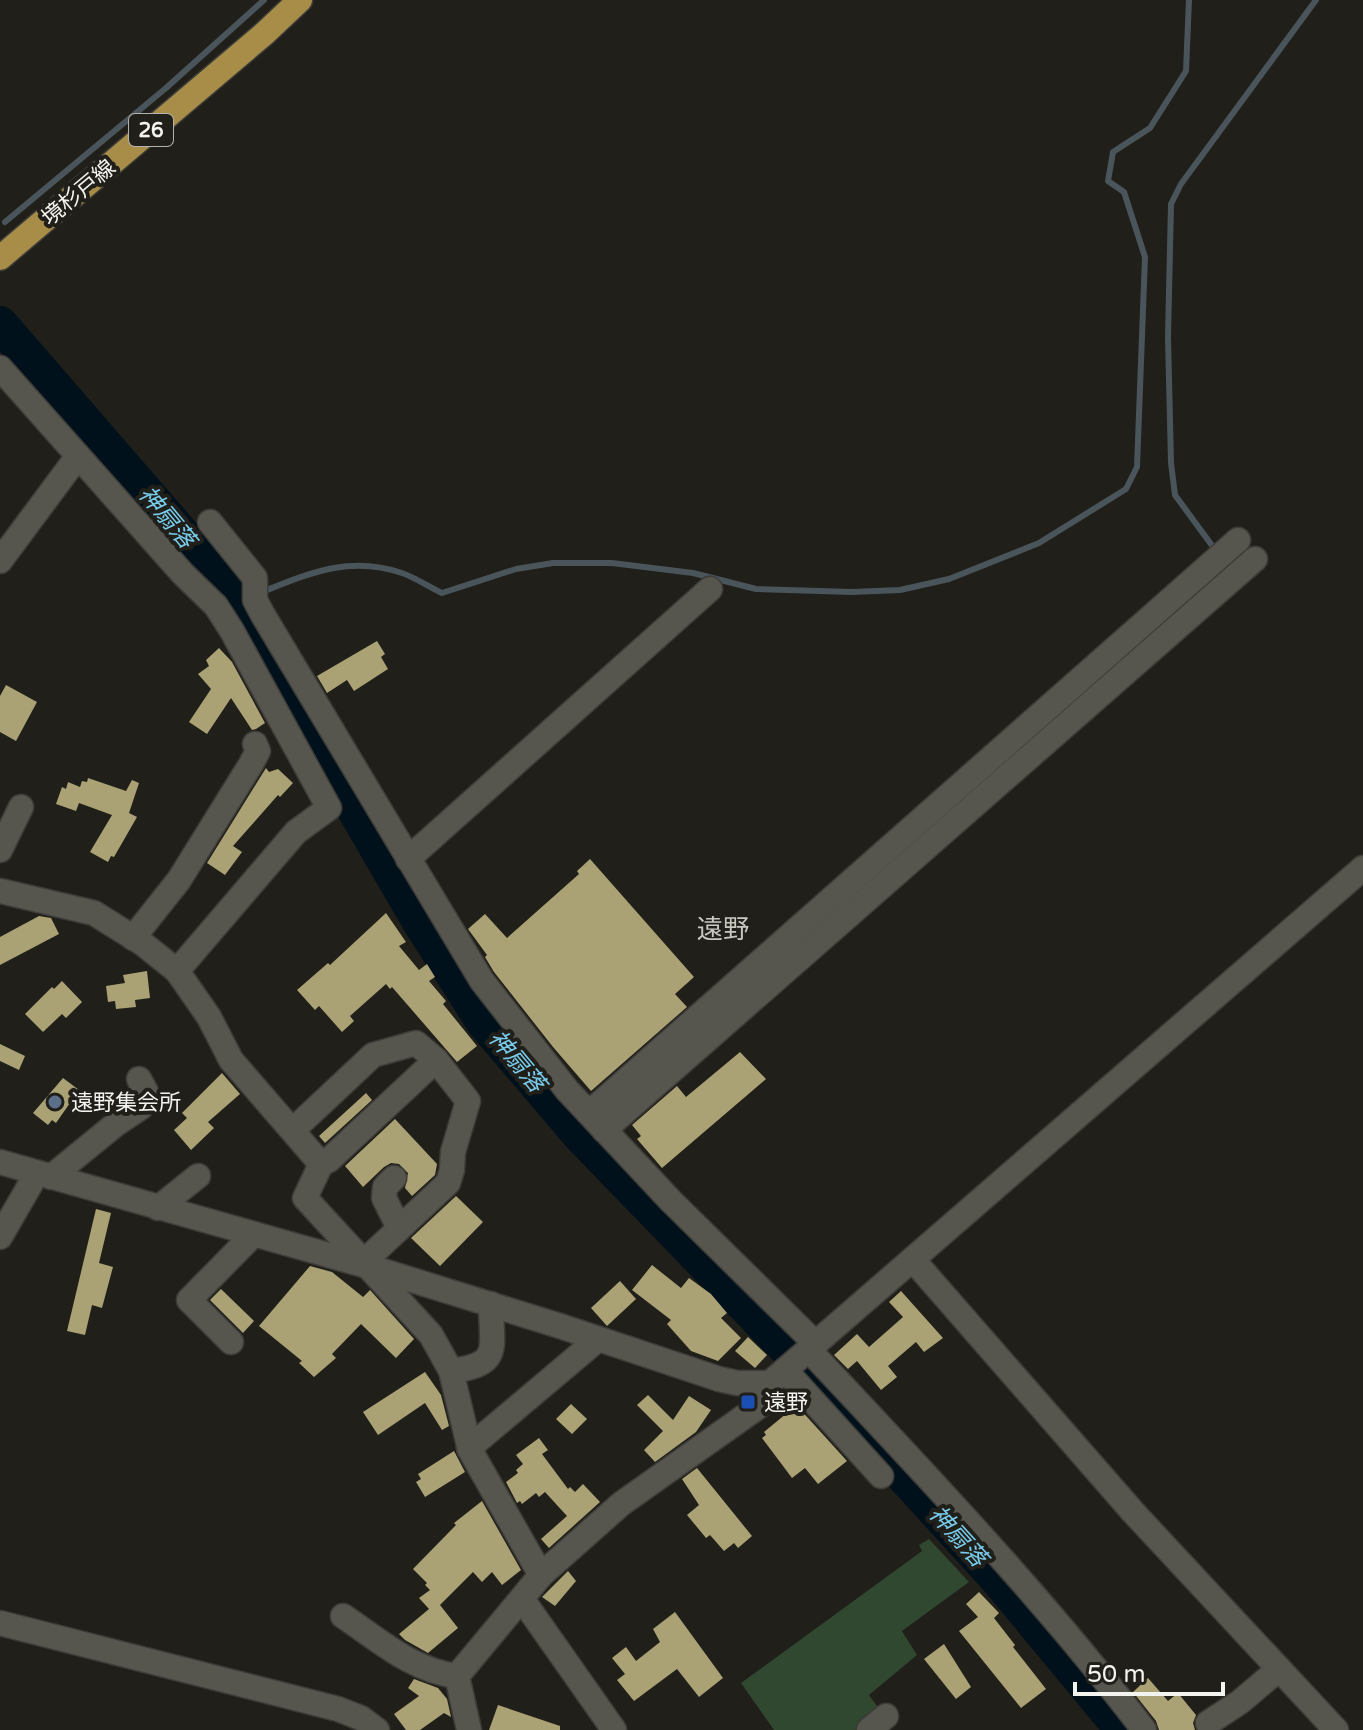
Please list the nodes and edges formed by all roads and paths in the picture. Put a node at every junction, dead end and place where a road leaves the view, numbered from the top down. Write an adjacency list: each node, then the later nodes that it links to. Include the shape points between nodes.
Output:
1 (300, 0): 2 (main road, 境杉戸線 / 26)
2 (0, 258)
3 (0, 368): 4 (street)
4 (78, 456): 8 (street); 11 (street, via 216,606)
5 (210, 522): 10 (street, via 255,578 255,600)
6 (1238, 540): 22 (street)
7 (1255, 559): 22 (street)
8 (0, 561)
9 (710, 589): 15 (street)
10 (263, 615): 11 (street); 15 (street)
11 (232, 631): 19 (street, via 329,808 296,832)
12 (255, 744): 18 (street, via 258,751 251,764 179,880)
13 (21, 807): 14 (street)
14 (0, 850)
15 (408, 859): 22 (street, via 482,981)
16 (1363, 868): 33 (street)
17 (0, 891): 18 (street, via 94,913)
18 (133, 938): 19 (street)
19 (177, 971): 23 (street, via 231,1060)
20 (436, 1060): 23 (street, via 416,1043 373,1055); 25 (street); 30 (street, via 468,1101 448,1183)
21 (139, 1079): 26 (street, via 145,1103)
22 (597, 1122): 38 (street)
23 (293, 1130): 25 (street)
24 (0, 1162): 26 (street)
25 (321, 1164): 34 (street, via 305,1198)
26 (44, 1175): 29 (street); 32 (street)
27 (198, 1176): 29 (street)
28 (394, 1178): 30 (street, via 385,1187 384,1198)
29 (158, 1208): 31 (street)
30 (399, 1228): 34 (street, via 371,1255)
31 (254, 1234): 34 (street); 37 (street, via 189,1300)
32 (0, 1237)
33 (914, 1261): 38 (street); 47 (street, via 1133,1512)
34 (367, 1266): 35 (street); 39 (street, via 431,1335)
35 (491, 1304): 36 (street); 39 (street, via 491,1354 473,1368)
36 (597, 1340): 40 (street, via 719,1379 754,1385); 41 (street)
37 (231, 1342)
38 (812, 1347): 40 (street); 53 (street, via 1049,1614)
39 (451, 1371): 41 (street)
40 (778, 1377): 42 (street); 43 (street, via 762,1404 621,1504)
41 (469, 1448): 43 (street)
42 (881, 1476)
43 (541, 1575): 44 (street)
44 (522, 1599): 48 (street); 52 (street)
45 (343, 1616): 48 (street, via 415,1665)
46 (0, 1623): 50 (street, via 338,1709)
47 (1279, 1669): 49 (street); 54 (street)
48 (457, 1676): 51 (street)
49 (1208, 1723)
50 (377, 1730)
51 (469, 1730)
52 (614, 1730)
53 (1144, 1730)
54 (1336, 1730)

